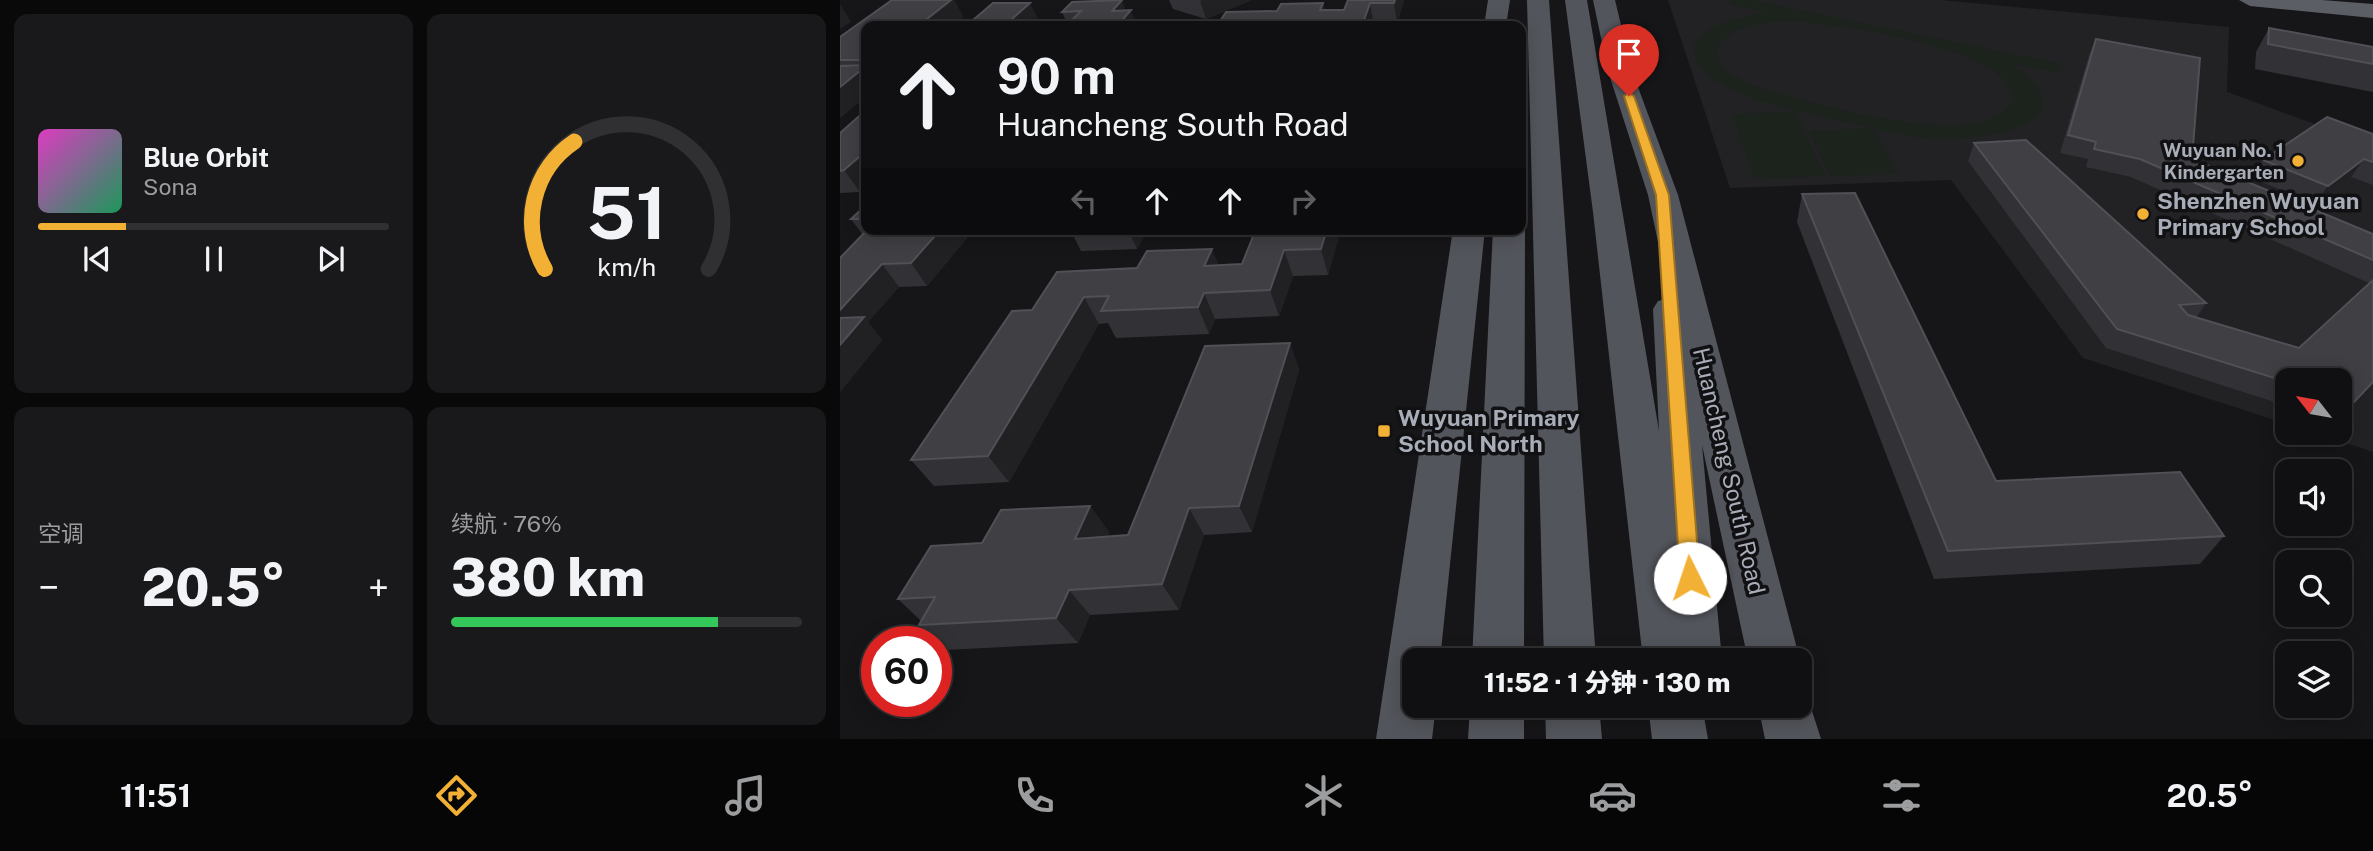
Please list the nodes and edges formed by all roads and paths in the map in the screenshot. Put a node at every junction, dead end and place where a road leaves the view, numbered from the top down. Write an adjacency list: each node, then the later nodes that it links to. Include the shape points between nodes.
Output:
1 (1499, 0): 7 (main road)
2 (1538, 0): 13 (main road)
3 (1576, 0): 14 (main road)
4 (1604, 0): 8 (main road, Huancheng South Road, via 1620,71)
5 (2250, 0): 6 (highway)
6 (2373, 11)
7 (1496, 21)
8 (1663, 195): 15 (main road); 16 (main road, Huancheng South Road)
9 (1468, 235): 11 (main road)
10 (1509, 235): 12 (main road)
11 (1416, 648)
12 (1498, 648)
13 (1569, 648)
14 (1667, 648)
15 (1695, 648)
16 (1771, 648)
17 (1407, 718): 23 (main road)
18 (1497, 718): 24 (main road)
19 (1573, 718): 25 (main road)
20 (1677, 718): 26 (main road)
21 (1700, 718): 27 (main road)
22 (1788, 718): 28 (main road)
23 (1404, 739)
24 (1496, 739)
25 (1574, 739)
26 (1680, 739)
27 (1702, 739)
28 (1793, 739)

